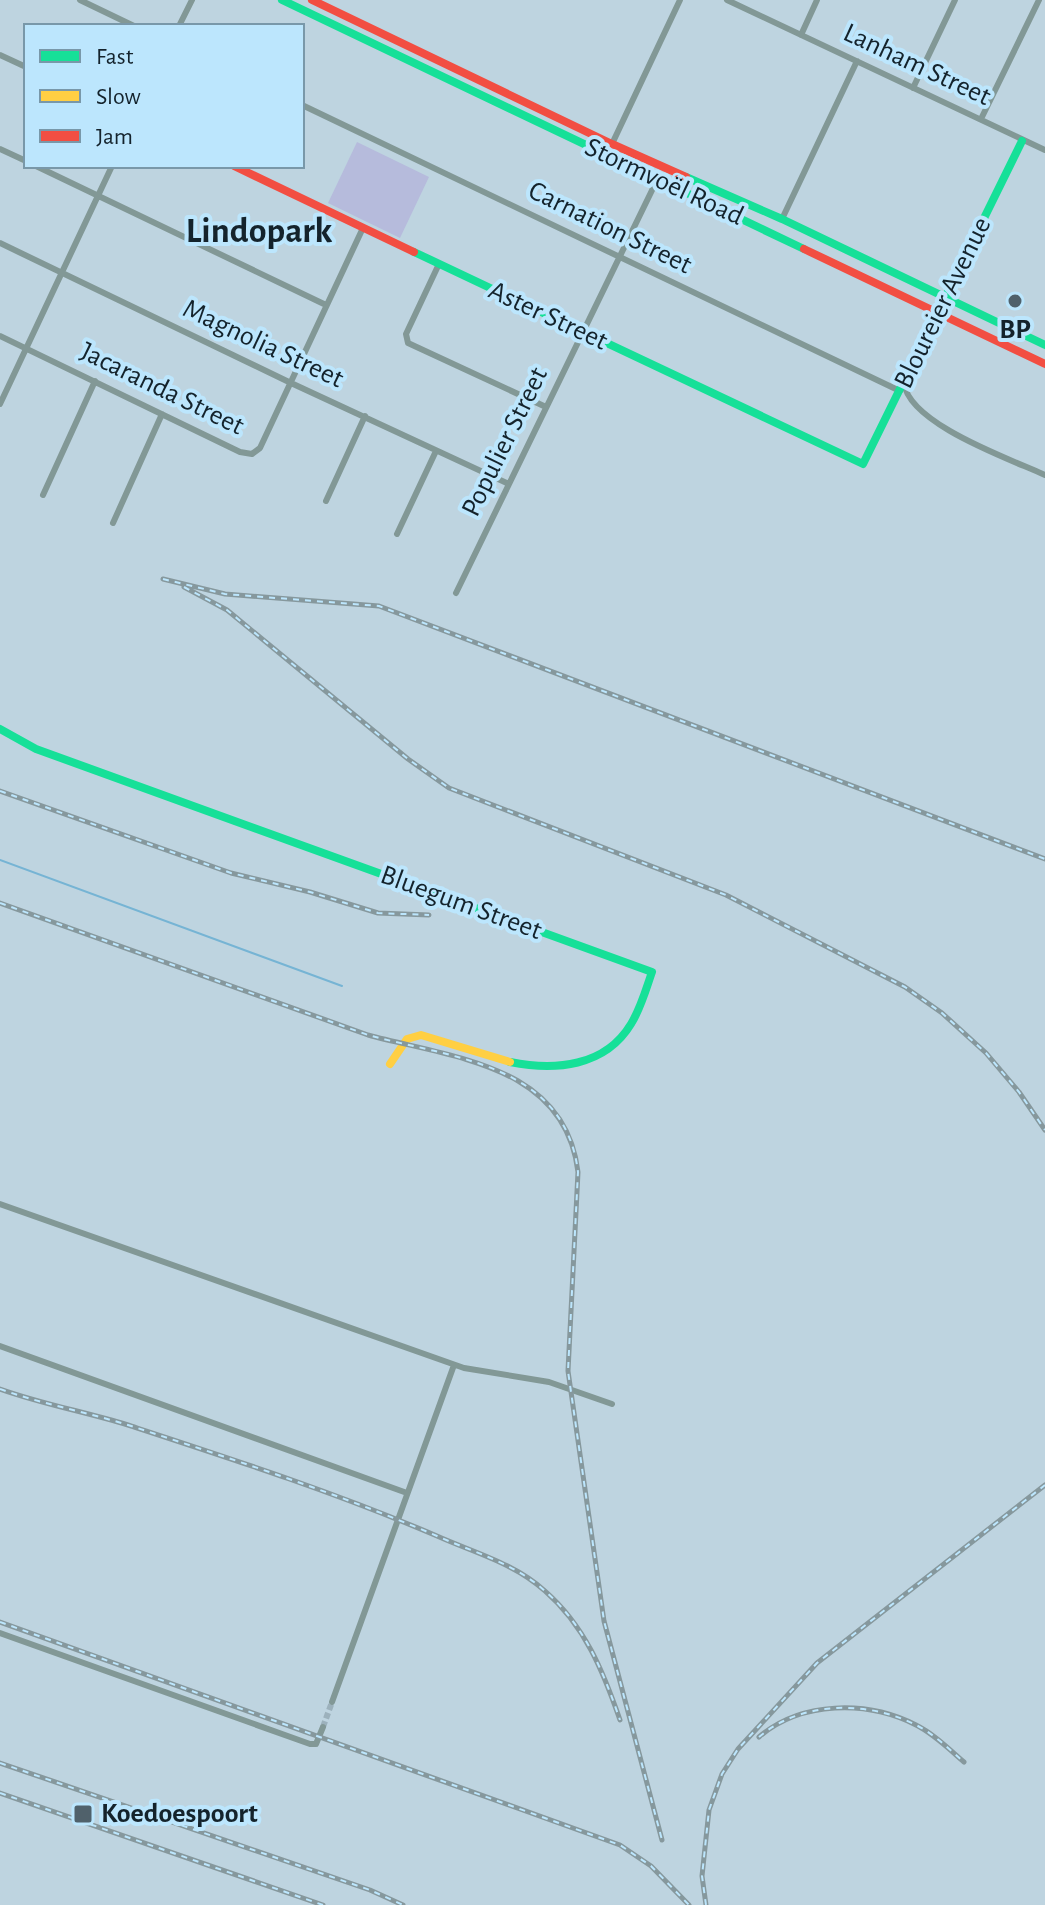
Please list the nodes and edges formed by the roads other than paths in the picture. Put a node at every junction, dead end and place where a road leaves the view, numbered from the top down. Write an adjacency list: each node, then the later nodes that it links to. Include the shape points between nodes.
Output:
1 (80, 0): 10 (street)
2 (192, 0): 11 (street)
3 (282, 0): 27 (street, Stormvoël Road)
4 (312, 0): 20 (street, Stormvoël Road)
5 (680, 0): 20 (street)
6 (727, 0): 12 (street, Lanham Street)
7 (817, 0): 12 (street)
8 (955, 0): 16 (street)
9 (1039, 0): 18 (street)
10 (130, 24)
11 (180, 24)
12 (801, 35): 14 (street, Lanham Street)
13 (0, 55): 15 (street)
14 (857, 61): 16 (street, Lanham Street); 29 (street)
15 (24, 66)
16 (913, 88): 18 (street, Lanham Street)
17 (304, 106): 32 (street, Carnation Street)
18 (981, 119): 19 (street, Lanham Street)
19 (1022, 141): 22 (street, Lanham Street); 35 (street, Bloureier Avenue)
20 (612, 144): 29 (street, Stormvoël Road)
21 (0, 149): 23 (street)
22 (1045, 150)
23 (24, 160)
24 (40, 168): 28 (street)
25 (111, 168): 28 (street)
26 (238, 168): 30 (street, Aster Street)
27 (657, 180): 32 (street, Populier Street); 37 (street, Stormvoël Road)
28 (99, 196): 34 (street); 36 (street)
29 (782, 219): 35 (street, Stormvoël Road)
30 (362, 230): 33 (street, Aster Street); 36 (street, Jacaranda Street)
31 (0, 243): 34 (street, Magnolia Street)
32 (620, 258): 38 (street, Populier Street); 45 (street, Carnation Street)
33 (438, 266): 38 (street, Aster Street); 47 (street, via 406,334 408,343)
34 (62, 272): 41 (street); 44 (street, Magnolia Street)
35 (946, 296): 37 (street, Bloureier Avenue); 40 (street, Stormvoël Road)
36 (326, 305): 44 (street, Jacaranda Street)
37 (938, 313): 42 (street, Stormvoël Road); 45 (street, Bloureier Avenue)
38 (582, 331): 47 (street, Populier Street); 51 (street, Aster Street)
39 (0, 336): 41 (street, Jacaranda Street)
40 (1045, 345)
41 (26, 348): 43 (street, Jacaranda Street); 46 (street)
42 (1045, 364)
43 (95, 381): 48 (street, Jacaranda Street); 54 (street)
44 (291, 383): 48 (street, Jacaranda Street, via 260,448 252,454); 49 (street, Magnolia Street)
45 (902, 387): 51 (street, Bloureier Avenue); 52 (street, via 916,406 954,433)
46 (0, 404)
47 (546, 407): 53 (street, Populier Street)
48 (162, 414): 56 (street)
49 (365, 416): 50 (street, Magnolia Street); 55 (street)
50 (436, 451): 53 (street, Magnolia Street); 57 (street)
51 (863, 464)
52 (1045, 475)
53 (509, 484): 58 (street, Populier Street)
54 (43, 495)
55 (326, 501)
56 (113, 523)
57 (397, 534)
58 (456, 593)
59 (0, 729): 60 (street, Bluegum Street, via 50,755 652,972 634,1021 591,1060 571,1066 524,1065 416,1035 402,1044)
60 (390, 1064)
61 (0, 1204): 63 (street)
62 (0, 1346): 65 (street)
63 (454, 1365): 64 (street, via 549,1382); 65 (street)
64 (612, 1404)
65 (407, 1493): 67 (street)
66 (0, 1633): 68 (street, via 310,1744 316,1744)
67 (332, 1702)
68 (323, 1727)

